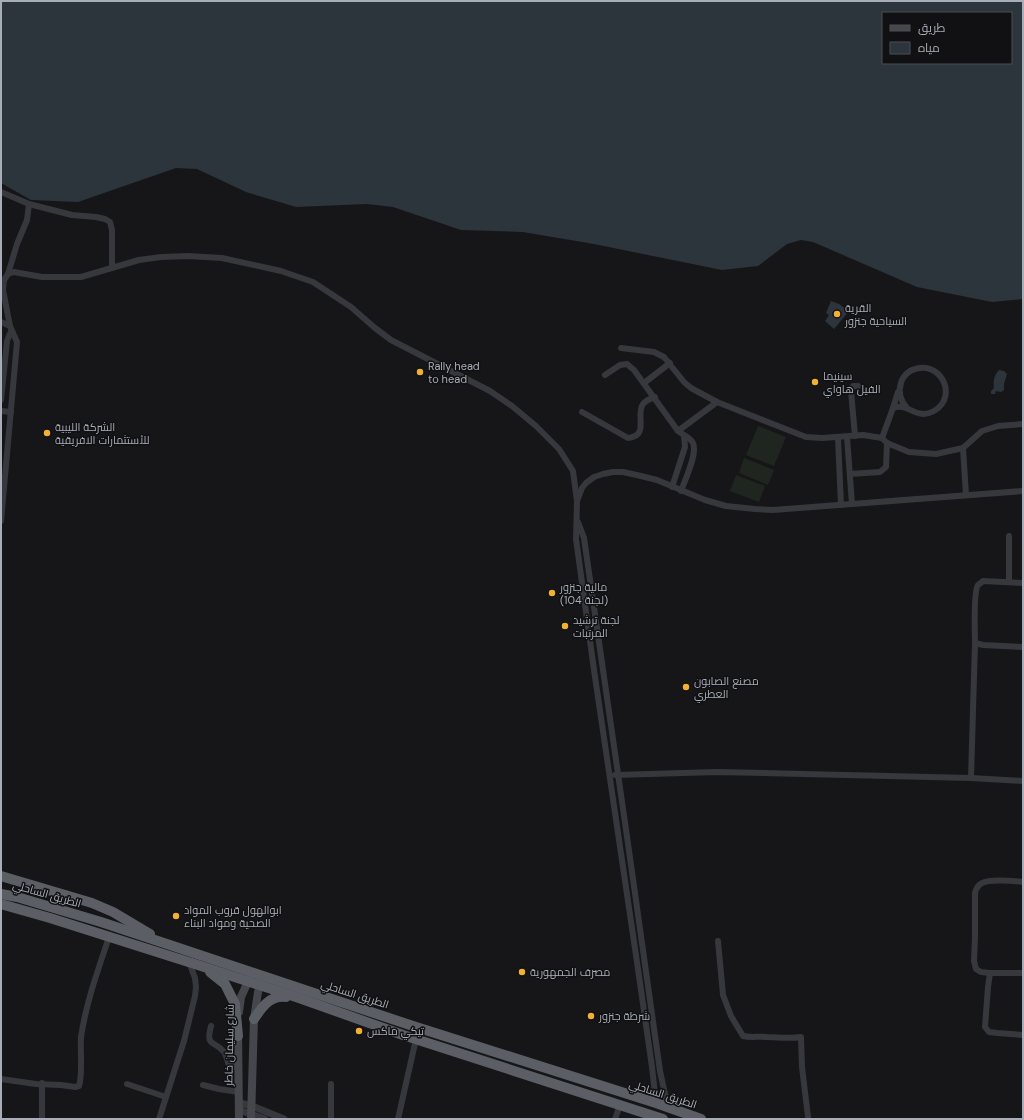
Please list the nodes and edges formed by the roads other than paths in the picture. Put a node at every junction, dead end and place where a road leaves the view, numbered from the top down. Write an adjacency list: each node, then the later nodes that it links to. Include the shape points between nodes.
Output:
1 (1, 192): 2 (street)
2 (28, 204): 3 (street, via 110,222); 4 (street, via 27,220 16,244)
3 (112, 267): 4 (street, via 81,277 42,277 14,272); 35 (street, via 161,257 222,258 281,271 313,282 351,306 391,340 484,388 512,406 559,449 573,471)
4 (8, 274): 6 (street, via 4,280 3,290)
5 (1, 322): 6 (street)
6 (10, 329): 14 (street); 19 (street, via 17,342)
7 (621, 348): 8 (street, via 654,352)
8 (670, 363): 10 (street); 15 (street, via 691,388)
9 (605, 375): 10 (street, via 620,365 627,364)
10 (644, 383): 13 (street)
11 (858, 386): 24 (street, via 854,386 851,392)
12 (899, 389): 16 (street); 17 (street, via 900,397); 17 (street, via 902,379 916,368 931,369 943,379 946,387 940,406 922,414)
13 (655, 397): 20 (street, via 648,399 641,408 640,430 633,438 628,438); 22 (street)
14 (1, 400)
15 (717, 402): 22 (street); 26 (street, via 806,437)
16 (893, 408): 17 (street); 27 (street)
17 (907, 408)
18 (1, 411): 19 (street)
19 (11, 412): 39 (street)
20 (582, 412)
21 (1023, 424): 29 (street, via 998,426 982,431)
22 (678, 431): 23 (street)
23 (684, 436): 31 (street, via 685,447); 32 (street, via 689,438 694,448)
24 (855, 436): 25 (street); 27 (street)
25 (847, 437): 26 (street); 30 (street)
26 (838, 438): 37 (street)
27 (882, 438): 28 (street)
28 (887, 443): 29 (street, via 909,452 936,454); 30 (street, via 886,467 883,470)
29 (963, 448): 34 (street)
30 (850, 474): 36 (street)
31 (672, 486): 32 (street); 35 (street, via 642,476 613,472 594,477 586,483)
32 (681, 491): 37 (street, via 737,508 773,510)
33 (1023, 491): 34 (street)
34 (966, 495): 36 (street)
35 (577, 500): 38 (street)
36 (852, 504): 37 (street)
37 (841, 505)
38 (577, 518): 41 (street, via 584,538); 42 (street, via 576,539)
39 (1, 521)
40 (1009, 536): 43 (street)
41 (589, 575): 42 (street); 47 (street)
42 (581, 577): 48 (street)
43 (1009, 582): 44 (street); 45 (street, via 983,581 978,584)
44 (1023, 582)
45 (975, 643): 46 (street); 51 (street)
46 (1023, 647)
47 (609, 714): 48 (street); 49 (street)
48 (601, 716): 50 (street)
49 (619, 774): 50 (street); 51 (street, via 717,772); 82 (street, via 660,1071)
50 (609, 775): 79 (street)
51 (971, 778): 52 (street)
52 (1023, 781)
53 (1, 876): 59 (highway, via 92,903 113,912)
54 (1023, 882): 61 (street, via 984,881 976,889 974,965 978,971)
55 (1, 894): 59 (highway, الطريق الساحلي, via 94,920)
56 (1, 904): 57 (highway, الطريق الساحلي)
57 (109, 937): 60 (highway, الطريق الساحلي); 73 (street, via 90,995 81,1038 80,1084 75,1087)
58 (718, 941): 94 (street, via 723,995 731,1016 744,1036 801,1037)
59 (167, 945): 63 (highway, الطريق الساحلي)
60 (193, 964): 63 (highway, الطريق الساحلي); 69 (highway, via 213,974 225,984 235,1004); 78 (street, via 195,996)
61 (990, 973): 62 (street); 68 (street, via 985,1027 989,1032)
62 (1023, 974)
63 (250, 977): 64 (highway, الطريق الساحلي); 69 (main road, شارع سليمان خاطر, via 239,1004)
64 (261, 981): 65 (highway, الطريق الساحلي); 66 (main road); 79 (highway, الطريق الساحلي)
65 (299, 998): 66 (highway, via 283,996 272,999); 70 (highway, الطريق الساحلي)
66 (254, 1019): 83 (main road)
67 (211, 1026): 71 (street, via 209,1036 212,1043 224,1052 229,1065)
68 (1023, 1035)
69 (238, 1036): 71 (main road, شارع سليمان خاطر)
70 (416, 1039): 80 (highway, الطريق الساحلي); 90 (street)
71 (239, 1068): 77 (main road, شارع سليمان خاطر)
72 (1, 1079): 73 (street)
73 (42, 1083): 84 (street)
74 (127, 1084): 78 (street)
75 (331, 1084): 89 (street)
76 (203, 1085): 77 (street)
77 (239, 1092): 81 (main road, شارع سليمان خاطر)
78 (166, 1097): 85 (street)
79 (656, 1103): 82 (highway, الطريق الساحلي)
80 (620, 1105): 91 (street); 92 (highway, الطريق الساحلي)
81 (239, 1107): 83 (street); 86 (main road, شارع سليمان خاطر)
82 (668, 1108): 93 (highway, الطريق الساحلي)
83 (251, 1113): 87 (street); 88 (street)
84 (42, 1119)
85 (160, 1119)
86 (239, 1119)
87 (265, 1119)
88 (284, 1119)
89 (331, 1119)
90 (398, 1119)
91 (615, 1119)
92 (663, 1119)
93 (701, 1119)
94 (808, 1119)

